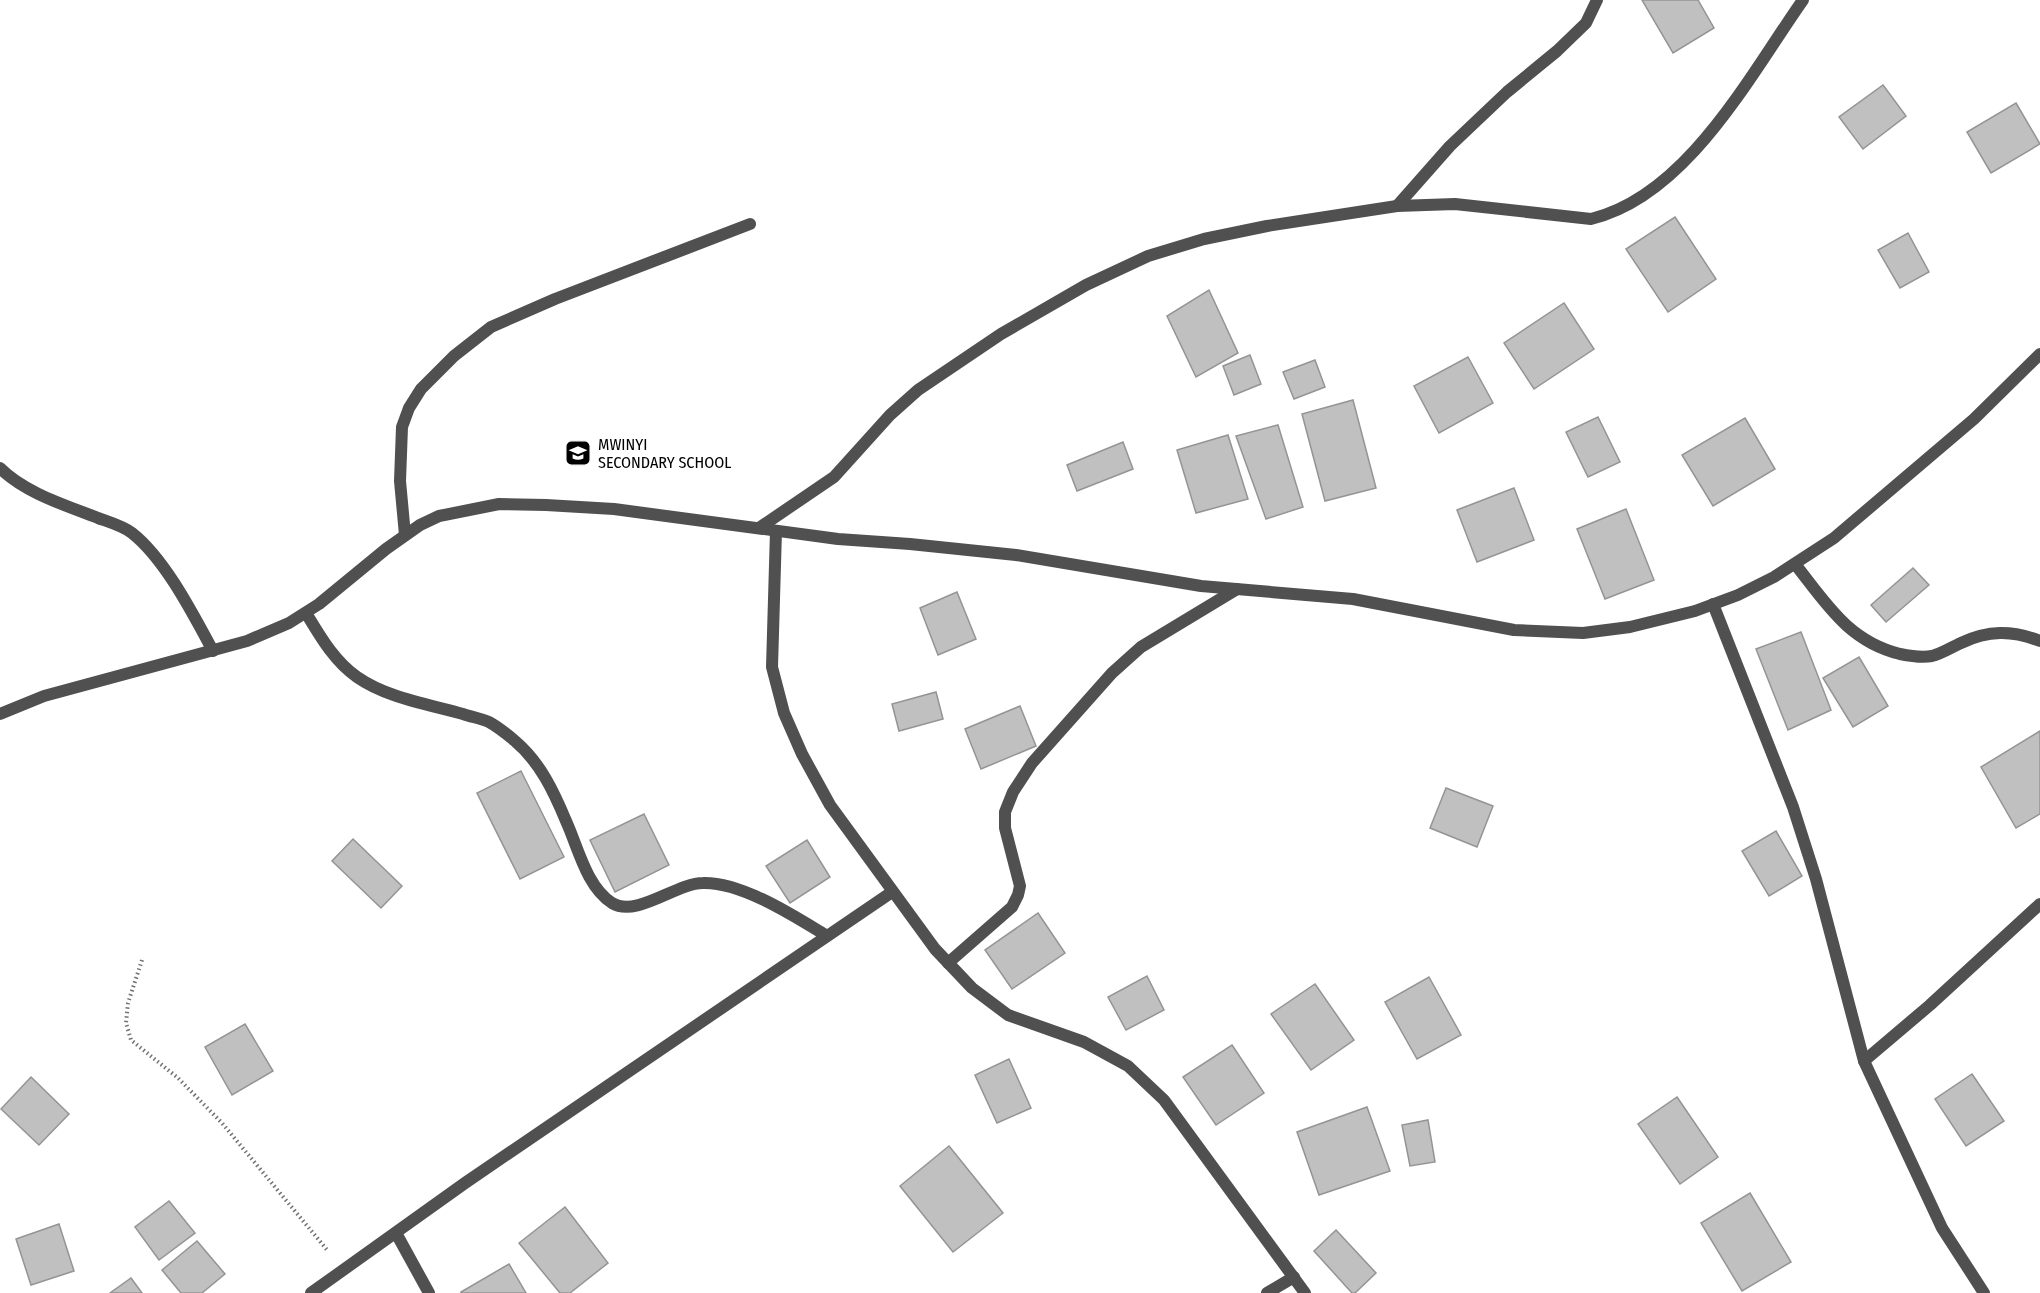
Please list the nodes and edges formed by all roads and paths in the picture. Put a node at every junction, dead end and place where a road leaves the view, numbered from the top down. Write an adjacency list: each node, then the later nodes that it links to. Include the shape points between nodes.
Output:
1 (1597, 0): 3 (street, via 1586,23 1450,146)
2 (1803, 0): 3 (street, via 1746,87 1707,136 1671,175 1623,208 1591,219 1455,204)
3 (1397, 206): 7 (street, via 1204,239 1148,256 1086,285 1001,334 918,390 834,477)
4 (750, 224): 9 (street, via 491,327 454,356 421,388 402,427 400,481)
5 (2040, 354): 10 (street, via 1905,480 1834,538)
6 (0, 468): 15 (street, via 35,492 131,532 165,569)
7 (759, 528): 8 (street); 9 (street, via 614,509 499,504 439,516)
8 (776, 531): 11 (street, via 1016,555); 17 (street, via 772,667 784,713 830,805)
9 (405, 536): 13 (street)
10 (1795, 564): 12 (street); 14 (street, via 1846,626 1885,650 1914,657 1933,656 1976,636 2000,632)
11 (1237, 589): 12 (street, via 1353,599 1514,630 1582,633 1630,627); 21 (street, via 1142,646 1032,763 1005,812 1005,828 1020,886 1018,895 1012,907)
12 (1713, 604): 22 (street, via 1793,807)
13 (306, 613): 15 (street, via 247,641); 19 (street, via 337,659 357,677 387,692 489,722 528,753 541,769 592,880 613,903 636,906 702,883 730,887 774,905)
14 (2040, 641)
15 (213, 651): 16 (street, via 44,696)
16 (0, 714)
17 (892, 892): 19 (street); 21 (street)
18 (2040, 904): 22 (street)
19 (827, 936): 23 (street)
20 (142, 960): 24 (path, via 128,1003 126,1023 131,1040 178,1078 222,1123)
21 (948, 963): 25 (street, via 1008,1016 1084,1042 1128,1066 1164,1100)
22 (1864, 1061): 30 (street, via 1942,1228)
23 (396, 1233): 24 (street); 27 (street)
24 (344, 1270): 26 (street)
25 (1294, 1277): 28 (street); 29 (street)
26 (311, 1293)
27 (429, 1293)
28 (1267, 1293)
29 (1305, 1293)
30 (1984, 1293)

